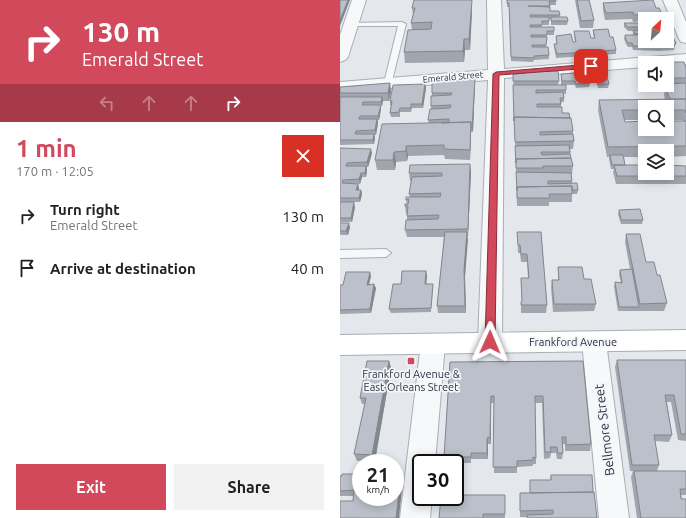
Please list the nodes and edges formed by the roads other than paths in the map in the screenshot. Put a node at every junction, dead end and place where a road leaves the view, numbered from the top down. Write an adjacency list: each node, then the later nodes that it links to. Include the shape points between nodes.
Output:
1 (359, 0): 4 (street)
2 (494, 0): 8 (street)
3 (670, 0): 5 (street)
4 (351, 25): 6 (street); 9 (lane, via 402,24)
5 (686, 39)
6 (340, 57)
7 (686, 59): 8 (street, Emerald Street)
8 (496, 74): 9 (street, Emerald Street); 14 (street)
9 (388, 83): 10 (street, Emerald Street)
10 (340, 87)
11 (386, 253): 12 (lane)
12 (340, 254)
13 (686, 340): 15 (main road, Frankford Avenue)
14 (490, 342): 15 (main road, Frankford Avenue); 16 (main road, Frankford Avenue)
15 (594, 342): 19 (street, Bellmore Street)
16 (433, 344): 17 (main road, Frankford Avenue); 18 (street)
17 (340, 345)
18 (415, 518)
19 (614, 518)

